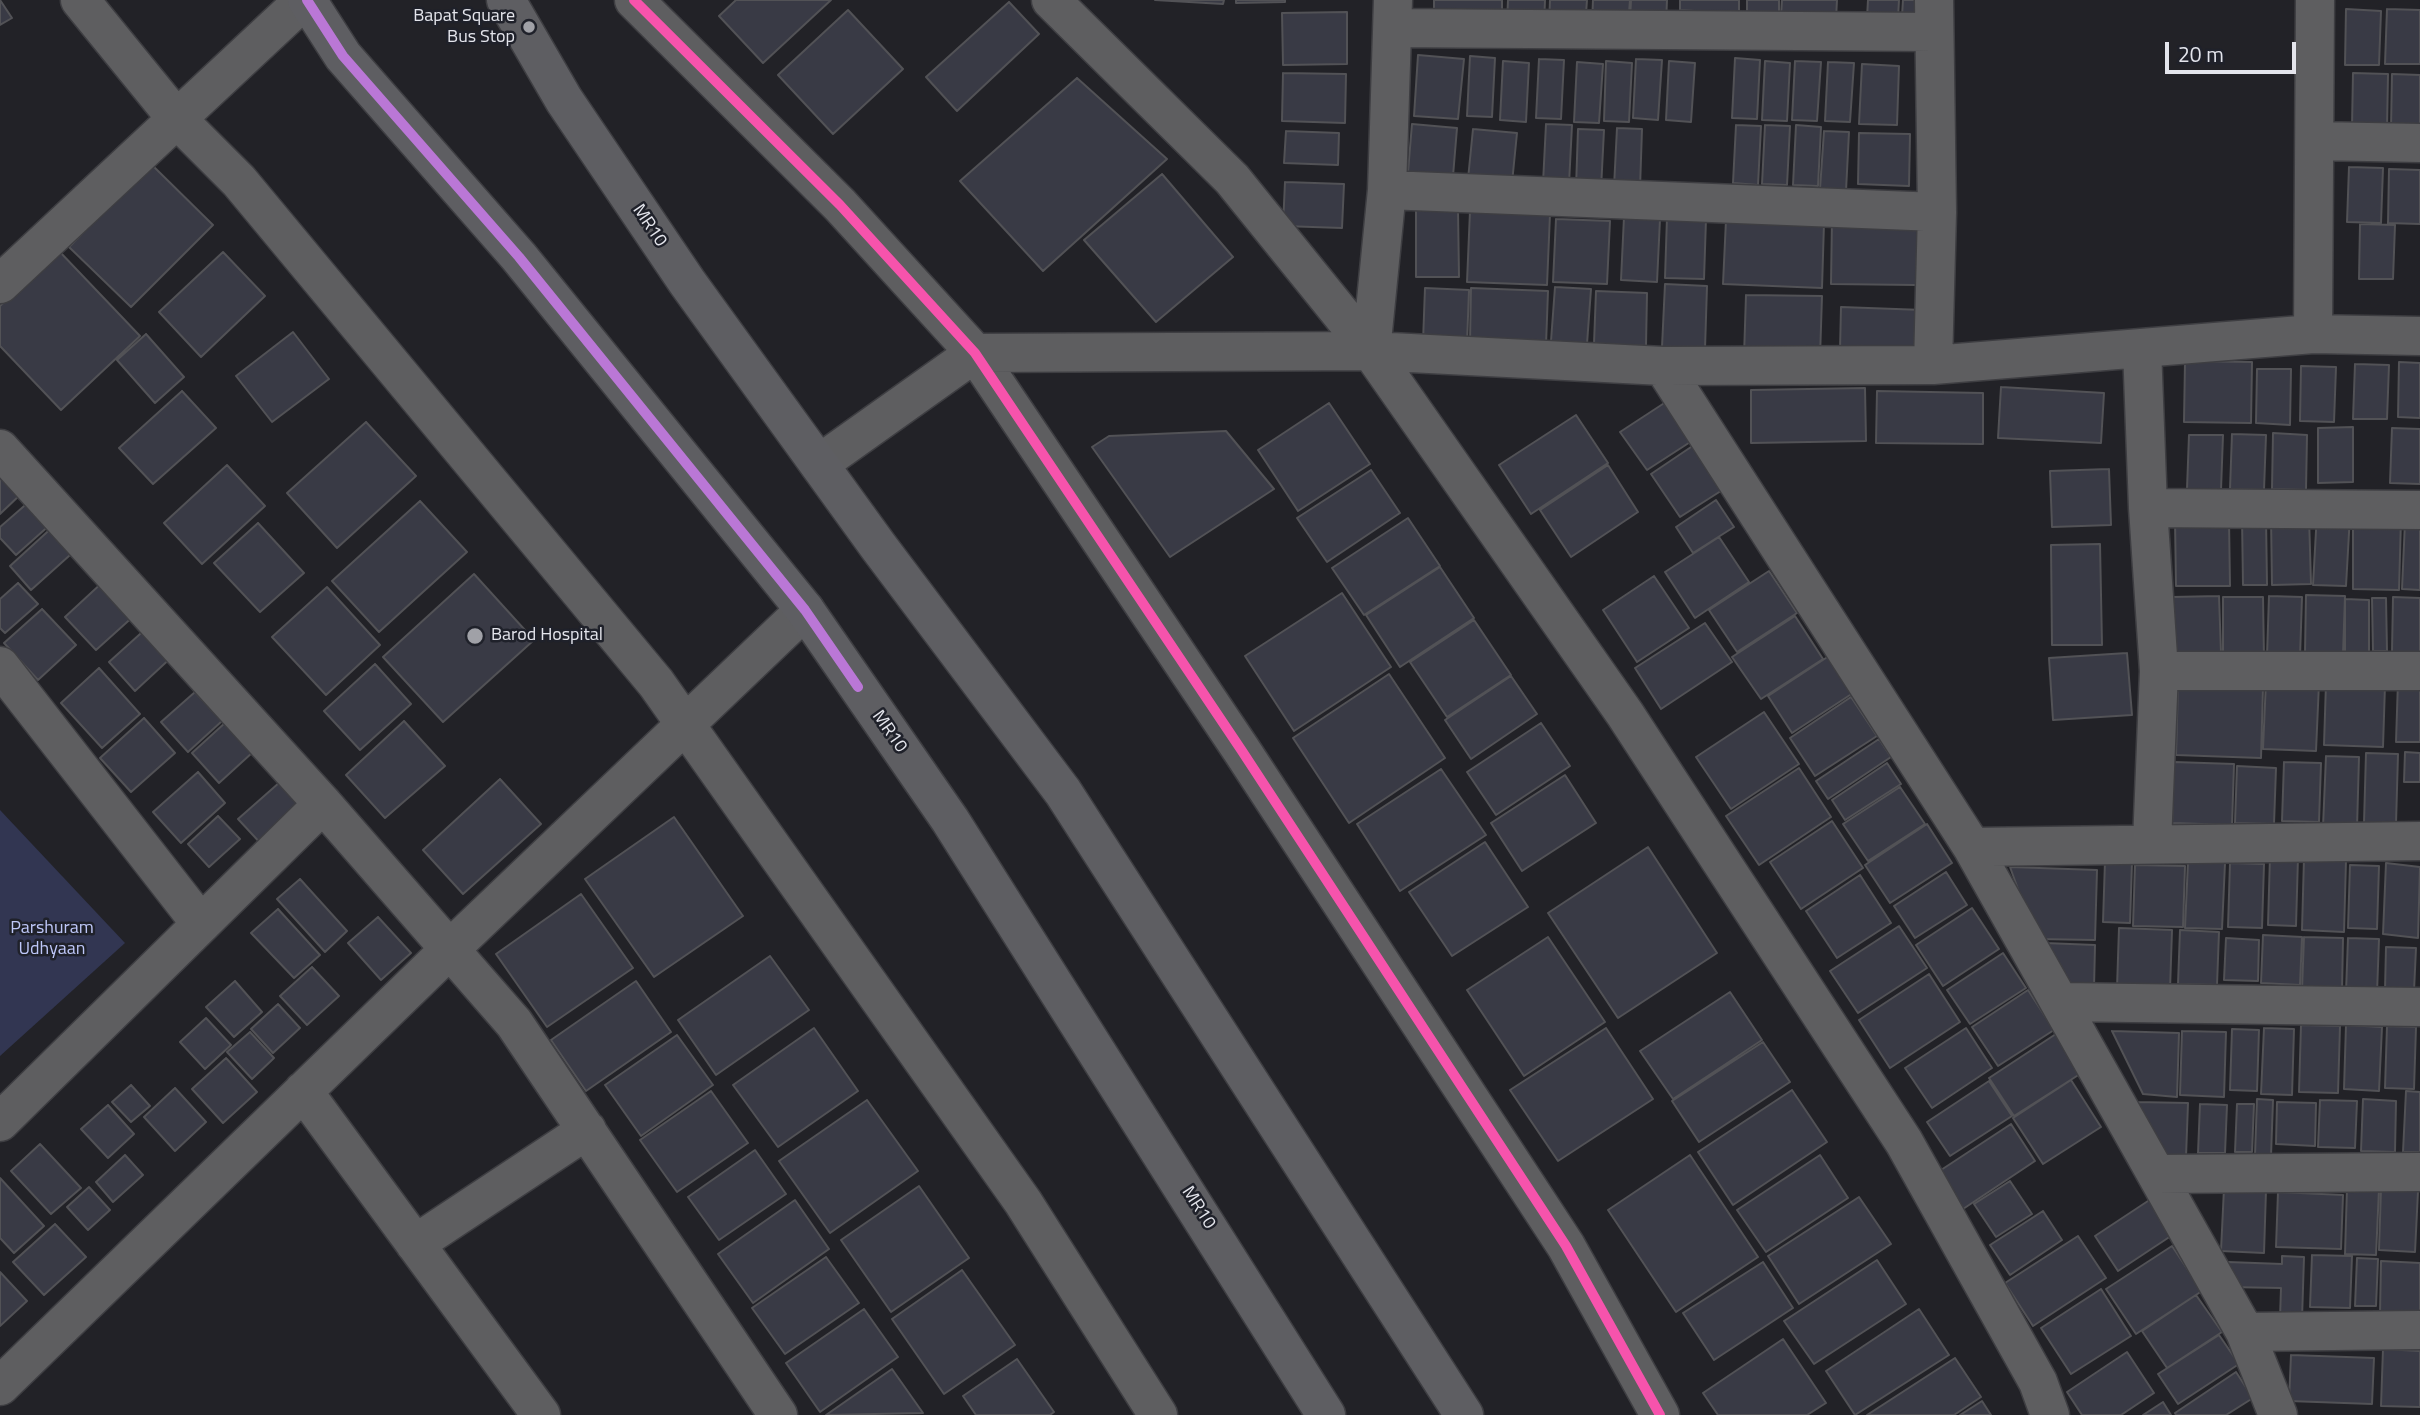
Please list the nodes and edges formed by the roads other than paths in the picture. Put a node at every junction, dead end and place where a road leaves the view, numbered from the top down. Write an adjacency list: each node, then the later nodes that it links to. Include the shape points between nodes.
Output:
1 (80, 0): 9 (street)
2 (305, 0): 9 (street); 26 (main road, MR10, via 343,56 519,257)
3 (506, 0): 23 (main road, MR10, via 564,100 687,282)
4 (634, 0): 19 (street, via 840,205)
5 (1051, 0): 18 (street, via 1232,179)
6 (2315, 0): 10 (street)
7 (1393, 14): 8 (street); 12 (street)
8 (1934, 16): 13 (street)
9 (176, 118): 14 (street); 30 (street, via 239,181 656,683)
10 (2316, 141): 11 (street); 15 (street)
11 (2420, 142)
12 (1387, 190): 13 (street); 18 (street)
13 (1937, 212): 20 (street)
14 (0, 284)
15 (2313, 334): 16 (street); 17 (street)
16 (2420, 336)
17 (2142, 348): 20 (street); 24 (street)
18 (1371, 351): 19 (street); 21 (street); 54 (street, via 1625,714 1904,1142 2038,1382)
19 (975, 353): 23 (street); 53 (street, via 1566,1246)
20 (1933, 365): 21 (street)
21 (1663, 366): 34 (street)
22 (0, 449): 31 (street)
23 (819, 464): 52 (main road, MR10, via 1063,792)
24 (2148, 508): 25 (street); 28 (street)
25 (2420, 510)
26 (805, 610): 30 (street); 51 (main road, MR10, via 950,820)
27 (0, 666): 35 (street)
28 (2159, 671): 29 (street); 33 (street)
29 (2420, 671)
30 (685, 724): 36 (street); 50 (street, via 1023,1202)
31 (323, 804): 35 (street); 36 (street)
32 (2420, 841): 33 (street)
33 (2152, 843): 34 (street)
34 (1972, 847): 37 (street)
35 (201, 924): 40 (street)
36 (450, 949): 39 (street); 41 (street, via 514,1023)
37 (2061, 1002): 38 (street); 43 (street)
38 (2420, 1007)
39 (303, 1091): 44 (street); 47 (street)
40 (0, 1122)
41 (587, 1130): 44 (street); 49 (street)
42 (2420, 1172): 43 (street)
43 (2157, 1174): 46 (street)
44 (415, 1244): 48 (street)
45 (2420, 1330): 46 (street)
46 (2245, 1332): 55 (street)
47 (0, 1387)
48 (541, 1415)
49 (778, 1415)
50 (1158, 1415)
51 (1326, 1415)
52 (1464, 1415)
53 (1660, 1415)
54 (2050, 1415)
55 (2277, 1415)

